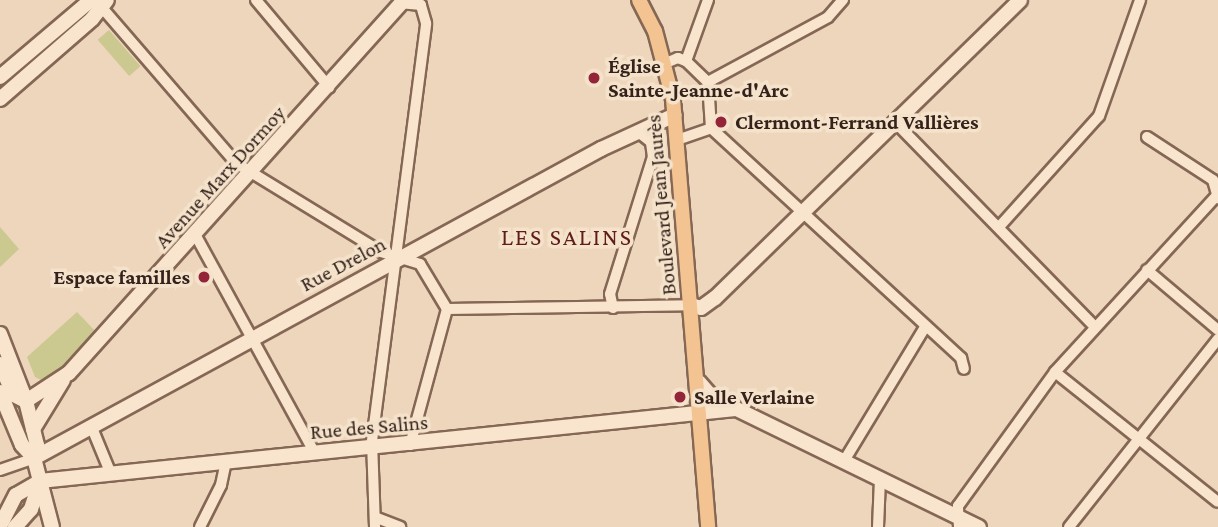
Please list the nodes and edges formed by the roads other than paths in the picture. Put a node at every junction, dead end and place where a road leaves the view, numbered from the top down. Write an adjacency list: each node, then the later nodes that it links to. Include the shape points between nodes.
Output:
1 (256, 0): 14 (street)
2 (639, 0): 11 (main road, Boulevard Jean Jaurès)
3 (708, 0): 10 (street)
4 (844, 0): 13 (street, via 828,17)
5 (1020, 0): 17 (main road)
6 (1140, 0): 25 (street, via 1099,116)
7 (400, 1): 9 (street); 14 (main road, Avenue Marx Dormoy)
8 (99, 2): 12 (main road); 15 (main road); 22 (street, via 223,149)
9 (419, 2): 27 (street, via 426,23)
10 (686, 61): 11 (street, via 678,58); 13 (street)
11 (666, 63): 16 (main road, Boulevard Jean Jaurès)
12 (0, 77)
13 (708, 82): 18 (street)
14 (329, 86): 22 (main road, Avenue Marx Dormoy)
15 (0, 99)
16 (674, 115): 19 (main road, Rue Drelon); 21 (main road, Boulevard Jean Jaurès)
17 (896, 123): 24 (main road); 25 (street)
18 (711, 128): 21 (street); 24 (street)
19 (636, 131): 27 (main road, Rue Drelon); 30 (street, via 650,142 653,157 610,294)
20 (1147, 137): 23 (street, via 1213,180)
21 (677, 140): 29 (main road, Boulevard Jean Jaurès)
22 (253, 172): 26 (main road, Avenue Marx Dormoy); 27 (street)
23 (1217, 196): 28 (street)
24 (803, 215): 29 (main road, via 708,304); 32 (street)
25 (999, 227): 33 (street)
26 (196, 236): 36 (street); 41 (main road, Avenue Marx Dormoy)
27 (396, 259): 31 (street, via 420,264); 36 (main road, Rue Drelon); 51 (street)
28 (1147, 270): 33 (street); 34 (street)
29 (691, 306): 30 (street); 42 (main road, Boulevard Jean Jaurès)
30 (613, 308): 31 (street)
31 (447, 309): 50 (street)
32 (925, 327): 39 (street, via 961,358); 54 (street)
33 (1095, 327): 40 (street)
34 (1218, 330)
35 (0, 334): 44 (main road)
36 (251, 337): 47 (main road, Rue Drelon); 52 (street)
37 (1218, 339): 49 (street)
38 (0, 364): 44 (main road, via 14,395)
39 (964, 369)
40 (1055, 372): 49 (street); 63 (street, via 958,506)
41 (63, 379): 44 (main road, Avenue Marx Dormoy); 48 (main road, Avenue Marx Dormoy)
42 (699, 383): 45 (main road, via 712,397); 46 (main road, Boulevard Jean Jaurès)
43 (0, 391): 53 (main road, via 22,445)
44 (26, 401): 48 (main road)
45 (735, 409): 46 (main road, Rue des Salins); 54 (main road)
46 (701, 412): 50 (main road, Rue des Salins); 70 (main road, Boulevard Jean Jaurès)
47 (92, 428): 53 (main road, Rue Drelon); 57 (street)
48 (33, 429): 53 (main road)
49 (1139, 439): 61 (street); 73 (street)
50 (410, 445): 51 (main road, Rue des Salins)
51 (372, 447): 52 (main road, Rue des Salins); 62 (street)
52 (315, 453): 55 (main road, Rue des Salins)
53 (34, 458): 56 (street); 59 (main road)
54 (844, 461): 58 (main road)
55 (226, 462): 57 (main road, Rue des Salins); 68 (street, via 221,485)
56 (0, 470)
57 (111, 474): 59 (main road, Rue des Salins)
58 (880, 479): 63 (main road); 71 (street)
59 (40, 481): 60 (main road); 64 (main road, via 16,495); 65 (main road, via 31,509)
60 (45, 499): 66 (main road); 67 (main road, via 53,504)
61 (1218, 502)
62 (376, 522): 69 (street)
63 (959, 522): 72 (main road)
64 (0, 526)
65 (15, 527)
66 (51, 527)
67 (61, 527)
68 (200, 527)
69 (400, 527)
70 (708, 527)
71 (878, 527)
72 (979, 527)
73 (1069, 527)

